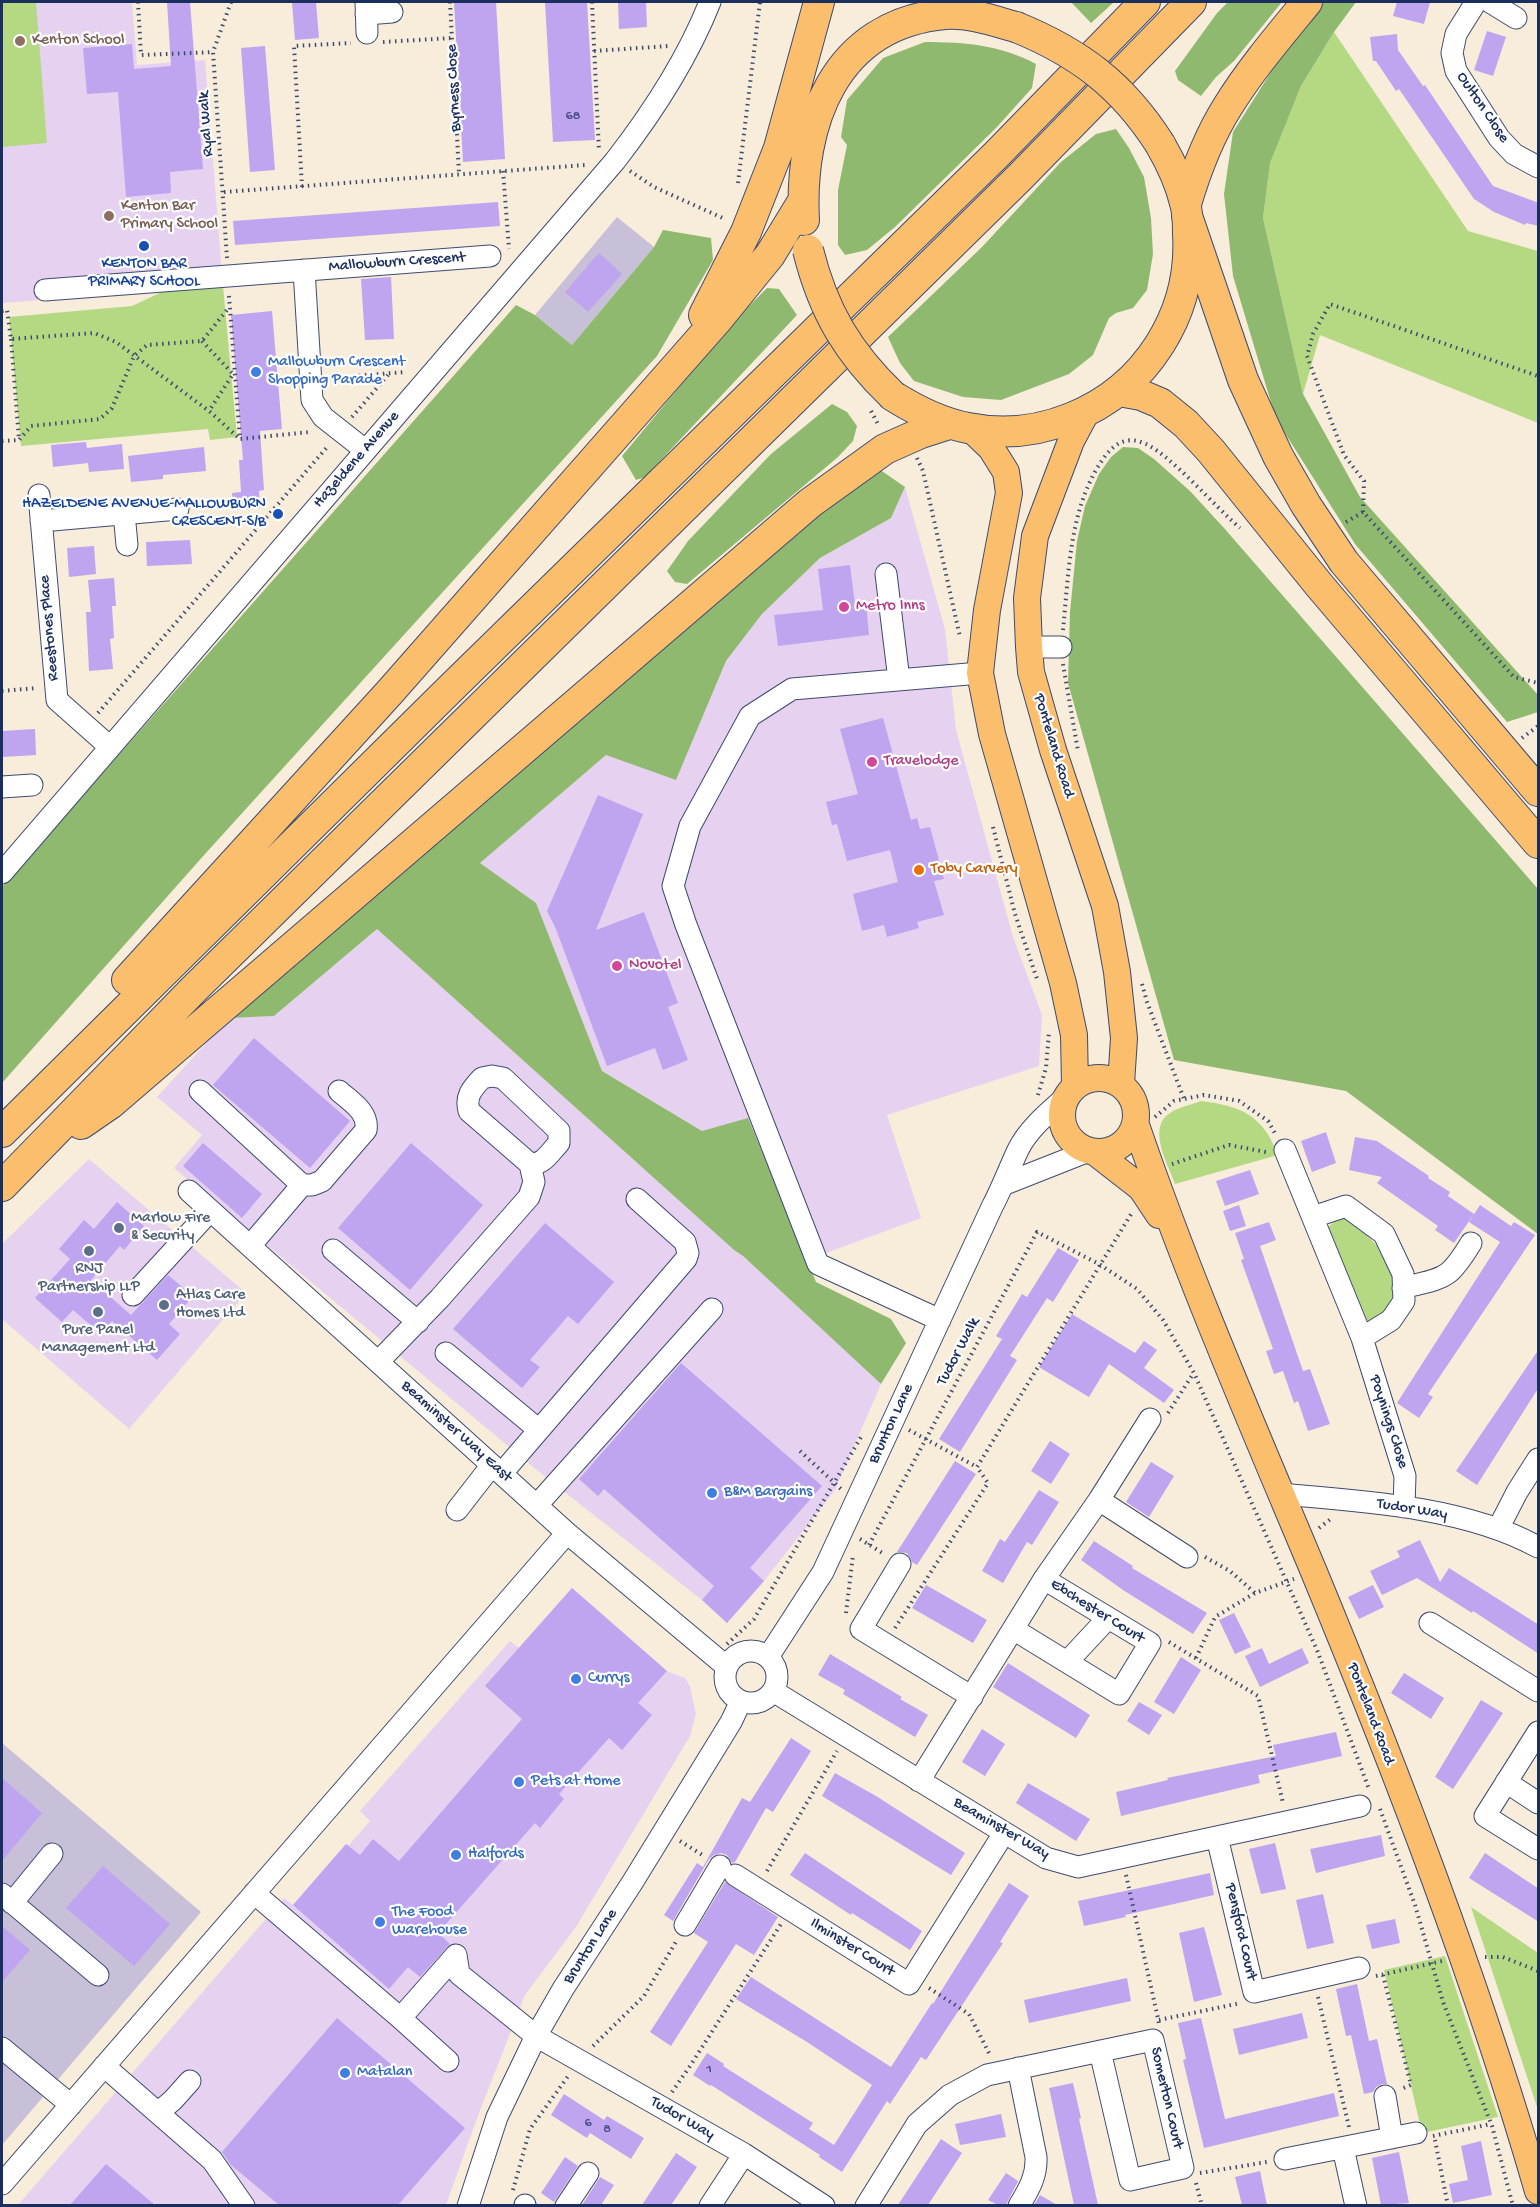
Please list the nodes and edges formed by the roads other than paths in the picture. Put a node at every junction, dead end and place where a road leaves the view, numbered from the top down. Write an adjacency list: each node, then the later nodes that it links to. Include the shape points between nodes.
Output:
1 (710, 2): 25 (street, Hazeldene Avenue, via 668,86 607,152)
2 (819, 2): 21 (highway, via 779,148 747,232)
3 (828, 2): 14 (highway)
4 (1001, 2): 10 (highway)
5 (1145, 2): 47 (highway, via 996,155)
6 (1191, 2): 50 (highway, via 1020,177 201,982)
7 (1307, 2): 17 (highway, via 1228,106 1200,161)
8 (1476, 2): 15 (street, Oulton Close, via 1456,34 1452,53 1455,70 1499,138 1514,154)
9 (1490, 2): 12 (street)
10 (946, 10): 14 (highway, via 887,31 862,47 824,93); 17 (highway, bridge, via 1016,27 1065,50 1109,81 1160,144)
11 (392, 12): 13 (street)
12 (1516, 18)
13 (367, 27)
14 (814, 121): 16 (highway, via 805,161)
15 (1539, 167)
16 (803, 201): 21 (highway, via 770,255); 24 (highway, bridge, via 815,278 838,330 854,354 893,396 920,412)
17 (1187, 210): 22 (highway, via 1190,255 1183,294 1169,331 1147,364); 39 (highway, via 1243,380 1306,505 1344,562)
18 (500, 255): 19 (street, Mallowburn Crescent)
19 (304, 270): 20 (street, Mallowburn Crescent); 25 (street, Mallowburn Crescent, via 312,400 336,437)
20 (45, 290)
21 (672, 369): 47 (highway, via 269,827 48,1066)
22 (1119, 392): 23 (highway); 40 (highway, via 1160,403 1186,424)
23 (1087, 411): 24 (highway, via 1030,430); 32 (main road, Ponteland Road, via 1071,441 1035,536 1027,598)
24 (960, 426): 34 (main road, via 991,448 1006,472 1010,493 987,610); 50 (highway, via 921,433 885,450 810,503 110,1104)
25 (365, 450): 36 (street, Hazeldene Avenue)
26 (39, 495): 29 (street, Reestones Place)
27 (178, 509): 28 (street)
28 (124, 513): 29 (street); 30 (street)
29 (41, 521): 36 (street, Reestones Place, via 57,700)
30 (127, 544)
31 (886, 574): 35 (street)
32 (1029, 647): 33 (street); 42 (main road, Ponteland Road, via 1031,672 1053,750 1105,906 1118,972 1124,1038)
33 (1061, 647)
34 (980, 673): 35 (street); 45 (main road, via 992,734 1064,983 1074,1035)
35 (899, 680): 66 (street, via 792,689 750,716 690,825 673,886 818,1264)
36 (110, 747): 41 (street, Hazeldene Avenue)
37 (32, 784): 38 (street)
38 (2, 787)
39 (1539, 791)
40 (1539, 843)
41 (2, 873)
42 (1121, 1084): 45 (main road, via 1106,1078 1090,1079); 46 (main road, via 1137,1110)
43 (200, 1091): 53 (street)
44 (339, 1091): 53 (street, via 364,1114 366,1130 322,1181)
45 (1071, 1091): 49 (main road, via 1061,1115 1065,1133); 52 (street, Brunton Lane, via 1019,1148)
46 (1138, 1131): 49 (main road, via 1113,1151); 60 (main road, Ponteland Road)
47 (2, 1132)
48 (1285, 1150): 58 (street, Poynings Close)
49 (1091, 1152): 52 (street); 60 (main road, Ponteland Road, via 1141,1188)
50 (28, 1158): 54 (highway)
51 (530, 1164): 51 (street, via 542,1162 559,1143 559,1131 503,1078 482,1078 468,1094 469,1112); 67 (street, via 534,1182 529,1197)
52 (1005, 1184): 66 (street, Brunton Lane)
53 (302, 1185): 61 (street)
54 (2, 1186)
55 (189, 1191): 57 (street, Beaminster Way East)
56 (637, 1199): 72 (street, via 685,1242 688,1253)
57 (210, 1211): 61 (street, Beaminster Way East); 64 (street)
58 (1313, 1217): 63 (street, via 1346,1206 1383,1234 1403,1274); 68 (street, Poynings Close)
59 (1471, 1242): 63 (street, via 1450,1273)
60 (1179, 1245): 75 (main road, Ponteland Road)
61 (250, 1246): 70 (street, Beaminster Way East)
62 (333, 1250): 67 (street)
63 (1403, 1288): 68 (street, via 1404,1301 1391,1320)
64 (133, 1295)
65 (712, 1309): 77 (street)
66 (940, 1320): 89 (street, Brunton Lane, via 823,1572)
67 (418, 1322): 70 (street)
68 (1362, 1338): 78 (street, Poynings Close, via 1406,1476)
69 (446, 1353): 72 (street)
70 (378, 1362): 74 (street, Beaminster Way East)
71 (1150, 1419): 76 (street, Ebchester Court)
72 (539, 1430): 74 (street)
73 (1539, 1459): 80 (street)
74 (497, 1469): 77 (street, Beaminster Way East); 79 (street)
75 (1280, 1494): 78 (street, Tudor Way); 128 (main road, Ponteland Road, via 1360,1686 1437,1887)
76 (1099, 1500): 83 (street); 85 (street, Ebchester Court)
77 (537, 1506): 81 (street, Beaminster Way East)
78 (1404, 1507): 80 (street, Tudor Way)
79 (457, 1509)
80 (1498, 1529): 82 (street, Tudor Way)
81 (567, 1533): 91 (street, Beaminster Way East); 105 (street)
82 (1539, 1547)
83 (1188, 1557)
84 (900, 1563): 94 (street, via 861,1629)
85 (1044, 1578): 86 (street, Ebchester Court); 88 (street, Ebchester Court)
86 (1108, 1618): 90 (street); 90 (street, Ebchester Court, via 1150,1643 1119,1694)
87 (1430, 1623): 93 (street)
88 (1013, 1629): 90 (street, Ebchester Court); 94 (street, Ebchester Court)
89 (768, 1657): 91 (street, via 745,1652); 92 (street, via 776,1670)
90 (1067, 1662)
91 (727, 1667): 95 (street, via 726,1683)
92 (773, 1691): 95 (street, via 759,1702); 97 (street, Beaminster Way)
93 (1539, 1691)
94 (972, 1696): 97 (street, Ebchester Court)
95 (741, 1701): 111 (street, Brunton Lane)
96 (1539, 1732): 98 (street)
97 (920, 1781): 101 (street, Beaminster Way)
98 (1506, 1782): 100 (street); 103 (street, via 1485,1816)
99 (1368, 1799): 102 (street, Beaminster Way)
100 (1539, 1803)
101 (1004, 1833): 102 (street, Beaminster Way, via 1046,1858 1078,1867); 107 (street, Ilminster Court, via 909,1984 728,1871)
102 (1217, 1837): 108 (street, Pensford Court, via 1254,1992)
103 (1539, 1849)
104 (52, 1854): 106 (street)
105 (254, 1893): 110 (street); 115 (street)
106 (7, 1899): 109 (street)
107 (685, 1925)
108 (1359, 1968)
109 (98, 1975)
110 (398, 2016): 111 (street, Tudor Way, via 405,2013 456,1955 459,1974); 114 (street)
111 (536, 2036): 124 (street, Tudor Way); 130 (street, Brunton Lane, via 497,2117)
112 (2, 2048): 119 (street)
113 (1100, 2051): 113 (street, Somerton Court, via 1131,2180 1183,2168 1156,2030); 116 (street, Somerton Court)
114 (448, 2061)
115 (104, 2066): 119 (street); 120 (street)
116 (1008, 2070): 134 (street, Somerton Court, via 987,2075 950,2094 917,2124); 135 (street, via 1037,2168)
117 (190, 2081): 120 (street)
118 (1385, 2096): 122 (street)
119 (71, 2105): 127 (street)
120 (159, 2112): 129 (street, via 212,2160)
121 (1425, 2134): 122 (street)
122 (1392, 2138): 123 (street)
123 (1348, 2147): 125 (street); 136 (street)
124 (744, 2154): 132 (street); 133 (street, Tudor Way)
125 (1285, 2159)
126 (588, 2174): 131 (street)
127 (2, 2184)
128 (1539, 2191)
129 (244, 2205)
130 (468, 2205)
131 (566, 2205)
132 (710, 2205)
133 (824, 2205)
134 (866, 2205)
135 (1019, 2205)
136 (1356, 2205)

